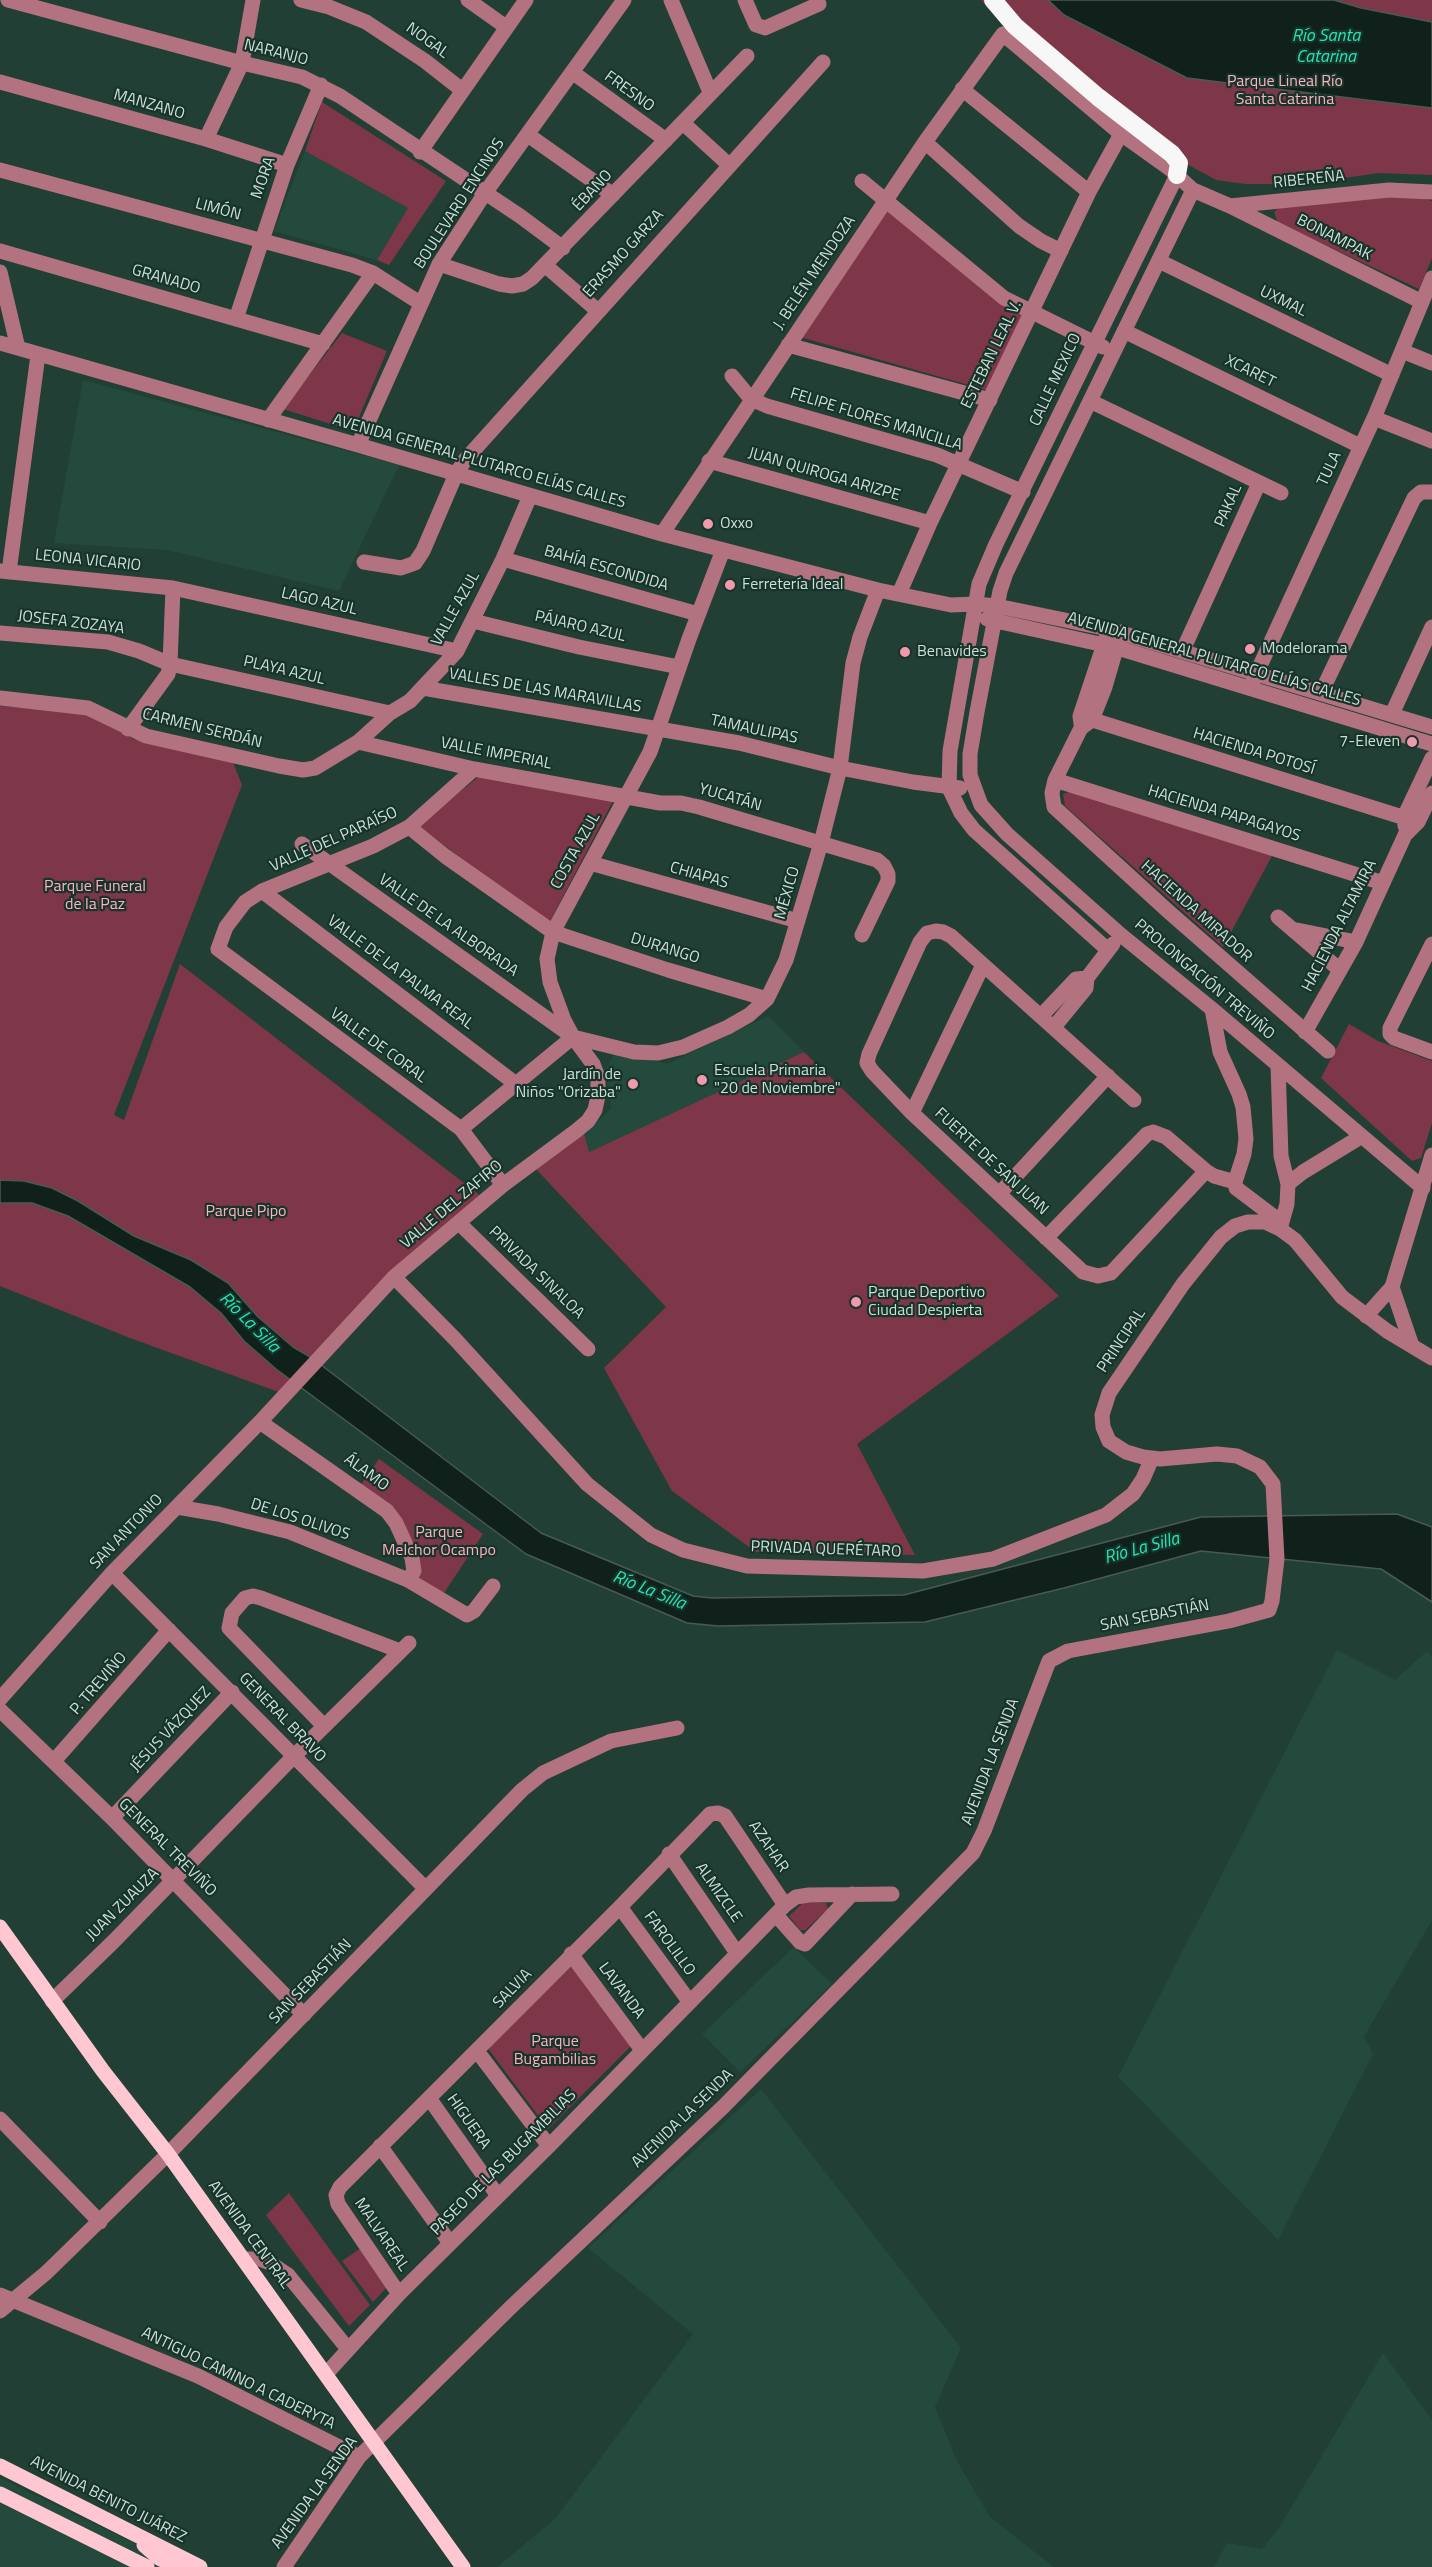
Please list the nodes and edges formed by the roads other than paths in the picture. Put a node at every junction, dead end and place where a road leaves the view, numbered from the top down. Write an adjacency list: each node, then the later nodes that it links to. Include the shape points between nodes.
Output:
1 (8, 0): 15 (street, NARANJO)
2 (253, 0): 15 (street)
3 (301, 0): 20 (street, NOGAL, via 366,22)
4 (468, 0): 11 (street)
5 (526, 0): 11 (street)
6 (624, 0): 16 (street, BOULEVARD ENCINOS)
7 (671, 0): 21 (street)
8 (746, 0): 10 (street, via 760,28)
9 (993, 0): 12 (highway)
10 (819, 4)
11 (506, 27): 20 (street)
12 (1009, 30): 19 (street, J. BELÉN MENDOZA); 23 (street, RIBEREÑA); 32 (highway, via 1172,154 1179,163)
13 (747, 56): 21 (street, ÉBANO)
14 (823, 62): 30 (street, ERASMO GARZA)
15 (242, 63): 18 (street, NARANJO, via 302,76); 25 (street)
16 (572, 72): 24 (street, BOULEVARD ENCINOS); 26 (street, FRESNO)
17 (0, 82): 25 (street, MANZANO)
18 (321, 86): 28 (street, NARANJO); 29 (street, MORA)
19 (962, 89): 27 (street, J. BELÉN MENDOZA); 35 (street)
20 (462, 90): 28 (street)
21 (710, 92): 22 (street, ÉBANO)
22 (683, 123): 26 (street, ÉBANO); 30 (street)
23 (1121, 134): 32 (street, RIBEREÑA); 35 (street, ESTEBAN LEAL V.)
24 (528, 135): 37 (street, BOULEVARD ENCINOS); 38 (street)
25 (206, 140): 29 (street, MANZANO)
26 (666, 140): 38 (street, ÉBANO)
27 (925, 142): 39 (street, J. BELÉN MENDOZA); 44 (street, via 1019,226)
28 (420, 152): 37 (street, NARANJO)
29 (287, 165): 41 (street, MORA)
30 (729, 165): 53 (street, ERASMO GARZA)
31 (0, 170): 41 (street, LIMÓN)
32 (1177, 175): 34 (street, RIBEREÑA); 58 (street, CALLE MEXICO)
33 (862, 181): 39 (street)
34 (1193, 190): 40 (street, RIBEREÑA); 45 (street)
35 (1089, 192): 44 (street, ESTEBAN LEAL V.)
36 (1432, 192): 40 (street, RIBEREÑA, via 1389,190)
37 (485, 193): 42 (street, NARANJO); 46 (street, BOULEVARD ENCINOS)
38 (613, 195): 42 (street, ÉBANO)
39 (886, 200): 54 (street, via 981,281); 60 (street, J. BELÉN MENDOZA)
40 (1230, 206): 51 (street, BONAMPAK)
41 (260, 241): 49 (street, LIMÓN); 55 (street, MORA)
42 (563, 248): 47 (street, ÉBANO)
43 (0, 250): 55 (street, GRANADO)
44 (1061, 251): 54 (street, ESTEBAN LEAL V.)
45 (1158, 261): 56 (street); 66 (street, UXMAL)
46 (439, 264): 47 (street, ÉBANO, via 512,286 523,284); 52 (street, BOULEVARD ENCINOS)
47 (546, 266): 53 (street)
48 (0, 272): 61 (street)
49 (374, 273): 52 (street, LIMÓN); 59 (street)
50 (1431, 284): 51 (street, TULA)
51 (1422, 302): 62 (street, TULA)
52 (420, 303): 74 (street, BOULEVARD ENCINOS)
53 (598, 311): 78 (street, ERASMO GARZA)
54 (1032, 314): 58 (street); 69 (street, ESTEBAN LEAL V.)
55 (236, 319): 59 (street, GRANADO)
56 (1124, 331): 63 (street); 75 (street, XCARET)
57 (0, 343): 61 (street, AVENIDA GENERAL PLUTARCO ELÍAS CALLES)
58 (1094, 343): 63 (street); 80 (street, CALLE MEXICO)
59 (323, 344): 72 (street)
60 (788, 345): 68 (street, J. BELÉN MENDOZA); 69 (street)
61 (18, 348): 64 (street, AVENIDA GENERAL PLUTARCO ELÍAS CALLES)
62 (1402, 351): 65 (street); 66 (street, TULA)
63 (1114, 352): 70 (street)
64 (38, 355): 72 (street, AVENIDA GENERAL PLUTARCO ELÍAS CALLES); 89 (street)
65 (1432, 363)
66 (1392, 375): 71 (street, TULA)
67 (732, 376): 68 (street)
68 (751, 399): 76 (street, J. BELÉN MENDOZA); 77 (street, FELIPE FLORES MANCILLA)
69 (990, 400): 77 (street, ESTEBAN LEAL V.)
70 (1090, 401): 79 (street, PAKAL); 95 (street, via 1011,562)
71 (1374, 418): 73 (street); 75 (street, TULA)
72 (268, 420): 74 (street, AVENIDA GENERAL PLUTARCO ELÍAS CALLES)
73 (1432, 441)
74 (358, 445): 78 (street, AVENIDA GENERAL PLUTARCO ELÍAS CALLES)
75 (1360, 446): 105 (street, TULA)
76 (709, 461): 84 (street, JUAN QUIROGA ARIZPE); 85 (street, J. BELÉN MENDOZA)
77 (959, 463): 80 (street, FELIPE FLORES MANCILLA); 84 (street, ESTEBAN LEAL V.)
78 (456, 474): 83 (street, AVENIDA GENERAL PLUTARCO ELÍAS CALLES); 88 (street, ERASMO GARZA, via 415,563 401,568)
79 (1259, 483): 82 (street); 101 (street, PAKAL)
80 (1023, 492): 93 (street, CALLE MEXICO, via 986,567)
81 (1426, 492): 108 (street, via 1414,498)
82 (1281, 494)
83 (530, 496): 85 (street, AVENIDA GENERAL PLUTARCO ELÍAS CALLES); 87 (street, VALLE AZUL)
84 (930, 523): 92 (street, ESTEBAN LEAL V.)
85 (662, 534): 86 (street, AVENIDA GENERAL PLUTARCO ELÍAS CALLES)
86 (723, 550): 91 (street, AVENIDA GENERAL PLUTARCO ELÍAS CALLES); 94 (street, COSTA AZUL)
87 (503, 559): 94 (street, BAHÍA ESCONDIDA); 96 (street, VALLE AZUL)
88 (364, 562)
89 (5, 571): 90 (street, LEONA VICARIO)
90 (173, 588): 102 (street, LAGO AZUL); 103 (street)
91 (878, 590): 92 (street, AVENIDA GENERAL PLUTARCO ELÍAS CALLES); 119 (street, MÉXICO, via 853,663)
92 (899, 594): 93 (street, AVENIDA GENERAL PLUTARCO ELÍAS CALLES)
93 (975, 610): 95 (street, AVENIDA GENERAL PLUTARCO ELÍAS CALLES); 122 (street, via 950,751)
94 (698, 614): 104 (street, COSTA AZUL)
95 (996, 614): 98 (street, AVENIDA GENERAL PLUTARCO ELÍAS CALLES); 100 (street, AVENIDA GENERAL PLUTARCO ELÍAS CALLES); 123 (street, PROLONGACIÓN TREVIÑO, via 970,754)
96 (473, 621): 102 (street, VALLE AZUL); 104 (street, PÁJARO AZUL)
97 (1432, 627): 111 (street)
98 (1115, 631): 100 (street); 101 (street, AVENIDA GENERAL PLUTARCO ELÍAS CALLES)
99 (0, 633): 103 (street, JOSEFA ZOZAYA, via 108,642)
100 (1111, 646): 107 (street, AVENIDA GENERAL PLUTARCO ELÍAS CALLES); 112 (street)
101 (1184, 650): 105 (street, AVENIDA GENERAL PLUTARCO ELÍAS CALLES)
102 (457, 651): 106 (street, VALLE AZUL)
103 (170, 664): 110 (street, PLAYA AZUL); 114 (street, via 165,679)
104 (679, 667): 115 (street, COSTA AZUL)
105 (1257, 673): 107 (street, TULA); 108 (street, AVENIDA GENERAL PLUTARCO ELÍAS CALLES)
106 (423, 688): 110 (street, VALLE AZUL); 115 (street, VALLES DE LAS MARAVILLAS)
107 (1249, 689): 117 (street, AVENIDA GENERAL PLUTARCO ELÍAS CALLES)
108 (1321, 693): 111 (street, AVENIDA GENERAL PLUTARCO ELÍAS CALLES)
109 (0, 698): 114 (street, CARMEN SERDÁN, via 88,708)
110 (390, 713): 116 (street, VALLE AZUL)
111 (1392, 714): 113 (street, AVENIDA GENERAL PLUTARCO ELÍAS CALLES)
112 (1084, 722): 121 (street); 126 (street, HACIENDA POTOSÍ)
113 (1432, 727)
114 (128, 729): 116 (street, CARMEN SERDÁN, via 303,770 322,764)
115 (660, 729): 119 (street, TAMAULIPAS, via 739,743); 125 (street, COSTA AZUL)
116 (358, 742): 120 (street, VALLE IMPERIAL)
117 (1432, 744)
118 (1432, 758): 126 (street, HACIENDA ALTAMIRA)
119 (840, 768): 122 (street); 128 (street, MÉXICO)
120 (474, 769): 125 (street, VALLE IMPERIAL); 127 (street, VALLE DEL PARAÍSO)
121 (1053, 786): 132 (street, HACIENDA PAPAGAYOS); 153 (street, HACIENDA MIRADOR, via 1054,807 1059,813)
122 (949, 788): 123 (street); 143 (street, via 961,813 980,836)
123 (973, 789): 139 (street, PROLONGACIÓN TREVIÑO, via 981,805 1007,834)
124 (1432, 793): 126 (street, HACIENDA ALTAMIRA)
125 (627, 797): 128 (street, YUCATÁN, via 699,807); 131 (street, COSTA AZUL)
126 (1411, 820): 132 (street, HACIENDA ALTAMIRA)
127 (409, 827): 130 (street, VALLE DEL PARAÍSO); 137 (street, DURANGO)
128 (821, 843): 135 (street, MÉXICO); 138 (street, YUCATÁN, via 877,860 888,874)
129 (302, 844): 130 (street, VALLE DE LA ALBORADA)
130 (329, 863): 133 (street, VALLE DEL PARAÍSO); 154 (street, VALLE DE LA ALBORADA)
131 (590, 863): 135 (street, CHIAPAS); 137 (street, COSTA AZUL)
132 (1383, 883): 140 (street, HACIENDA ALTAMIRA)
133 (262, 891): 142 (street, VALLE DEL PARAÍSO, via 238,910); 161 (street, VALLE DE LA PALMA REAL)
134 (1278, 917): 136 (street)
135 (798, 921): 149 (street, MÉXICO, via 786,960)
136 (1294, 930): 140 (street); 145 (street)
137 (553, 932): 149 (street, DURANGO); 154 (street, COSTA AZUL, via 547,960 550,982)
138 (862, 935)
139 (1121, 935): 143 (street); 150 (street, PROLONGACIÓN TREVIÑO)
140 (1356, 942): 145 (street, HACIENDA ALTAMIRA)
141 (1432, 944): 146 (street)
142 (218, 949): 164 (street, VALLE DE CORAL)
143 (1108, 950): 147 (street)
144 (983, 965): 151 (street); 163 (street); 163 (street, FUERTE DE SAN JUAN, via 951,936 936,931 927,933 920,942 867,1063)
145 (1340, 970): 153 (street, HACIENDA ALTAMIRA)
146 (1417, 973): 148 (street); 157 (street, via 1390,1034)
147 (1087, 978): 151 (street, via 1076,979); 152 (street, via 1086,988)
148 (1432, 978)
149 (767, 999): 155 (street, MÉXICO, via 749,1015 683,1047 658,1053)
150 (1212, 1009): 159 (street, PROLONGACIÓN TREVIÑO); 168 (street, via 1220,1052 1243,1107 1246,1139)
151 (1041, 1016): 152 (street)
152 (1054, 1027): 160 (street)
153 (1305, 1032): 156 (street, HACIENDA MIRADOR)
154 (573, 1037): 155 (street, MÉXICO); 158 (street, VALLE DEL ZAFIRO); 161 (street)
155 (610, 1045): 158 (street)
156 (1328, 1051)
157 (1432, 1052)
158 (593, 1064): 170 (street, VALLE DEL ZAFIRO, via 598,1096 588,1121)
159 (1278, 1065): 165 (street, PROLONGACIÓN TREVIÑO); 169 (street, via 1281,1156)
160 (1108, 1076): 162 (street); 172 (street)
161 (516, 1084): 164 (street)
162 (1134, 1100)
163 (912, 1113): 172 (street, FUERTE DE SAN JUAN)
164 (461, 1129): 170 (street, VALLE DE CORAL)
165 (1362, 1136): 169 (street); 171 (street, PROLONGACIÓN TREVIÑO)
166 (1432, 1155): 171 (street)
167 (1206, 1171): 168 (street); 175 (street, via 1166,1137 1147,1134); 175 (street, FUERTE DE SAN JUAN, via 1111,1273 1098,1276 1083,1272)
168 (1235, 1182): 174 (street, via 1240,1193)
169 (1288, 1184): 174 (street)
170 (503, 1185): 173 (street, VALLE DEL ZAFIRO)
171 (1423, 1188): 177 (street)
172 (999, 1194): 175 (street, FUERTE DE SAN JUAN)
173 (459, 1223): 176 (street, VALLE DEL ZAFIRO); 180 (street, PRIVADA SINALOA)
174 (1281, 1226): 178 (street, PRINCIPAL, via 1342,1297); 184 (street, PRINCIPAL, via 1248,1222 1221,1237 1171,1301 1109,1393 1102,1415 1109,1441 1126,1452)
175 (1046, 1238)
176 (389, 1283): 182 (street, VALLE DEL ZAFIRO); 184 (street, PRIVADA QUERÉTARO, via 455,1339 587,1484 651,1535 683,1550 747,1566 923,1571 993,1559 1106,1515 1132,1494)
177 (1392, 1287): 178 (street); 179 (street)
178 (1366, 1316): 179 (street, PRINCIPAL)
179 (1412, 1346): 181 (street, PRINCIPAL)
180 (588, 1349)
181 (1432, 1358)
182 (284, 1394): 183 (street, SAN ANTONIO)
183 (260, 1422): 185 (street, SAN ANTONIO); 187 (street, ÁLAMO, via 387,1511 412,1558 414,1571)
184 (1152, 1458): 189 (street, PRINCIPAL, via 1217,1454 1237,1456 1260,1467 1273,1484 1277,1559)
185 (177, 1507): 186 (street, SAN ANTONIO); 187 (street, DE LOS OLIVOS, via 290,1532)
186 (112, 1573): 190 (street, GENERAL BRAVO); 193 (street, SAN ANTONIO)
187 (408, 1580): 188 (street, DE LOS OLIVOS, via 467,1614 474,1611)
188 (493, 1586)
189 (1271, 1606): 191 (street, SAN SEBASTIÁN, via 1229,1621 1068,1651)
190 (169, 1630): 192 (street, GENERAL BRAVO); 198 (street, P. TREVIÑO)
191 (1049, 1662): 232 (street, AVENIDA LA SENDA, via 984,1831 962,1866 706,2124)
192 (232, 1692): 197 (street, GENERAL BRAVO); 200 (street, JÉSUS VÁZQUEZ)
193 (0, 1699)
194 (0, 1710): 198 (street, GENERAL TREVIÑO)
195 (324, 1726): 195 (street, JUAN ZUAUZA, via 405,1647 261,1598 245,1598 232,1613 229,1628); 197 (street, JUAN ZUAUZA)
196 (677, 1728): 203 (street, SAN SEBASTIÁN, via 611,1741 543,1773 502,1807)
197 (294, 1756): 202 (street, JUAN ZUAUZA); 203 (street, GENERAL BRAVO)
198 (54, 1761): 200 (street, GENERAL TREVIÑO)
199 (718, 1813): 201 (street, SALVIA, via 710,1814); 207 (street, AZAHAR, via 725,1816)
200 (112, 1818): 202 (street, GENERAL TREVIÑO)
201 (669, 1854): 206 (street, SALVIA); 209 (street, ALMIZCLE)
202 (173, 1880): 211 (street, JUAN ZUAUZA); 213 (street, GENERAL TREVIÑO)
203 (425, 1888): 213 (street, SAN SEBASTIÁN)
204 (852, 1894): 205 (street, PASEO DE LAS BUGAMBILIAS); 207 (street, PASEO DE LAS BUGAMBILIAS, via 809,1894); 207 (street, AZAHAR, via 805,1944)
205 (892, 1894)
206 (620, 1907): 210 (street, SALVIA); 212 (street, FAROLILLO)
207 (781, 1910): 209 (street, PASEO DE LAS BUGAMBILIAS)
208 (0, 1927): 211 (main road, AVENIDA CENTRAL)
209 (737, 1953): 212 (street, PASEO DE LAS BUGAMBILIAS)
210 (571, 1954): 214 (street, LAVANDA); 215 (street, SALVIA)
211 (52, 2001): 220 (main road, AVENIDA CENTRAL)
212 (689, 2001): 214 (street, PASEO DE LAS BUGAMBILIAS)
213 (304, 2015): 220 (street, SAN SEBASTIÁN)
214 (642, 2050): 219 (street, PASEO DE LAS BUGAMBILIAS)
215 (477, 2051): 216 (street, SALVIA); 219 (street)
216 (429, 2098): 218 (street, SALVIA); 222 (street, HIGUERA)
217 (0, 2119): 223 (street)
218 (380, 2146): 221 (street, SALVIA); 224 (street)
219 (549, 2146): 222 (street, PASEO DE LAS BUGAMBILIAS)
220 (168, 2154): 223 (street, SAN SEBASTIÁN); 225 (main road, AVENIDA CENTRAL)
221 (336, 2195): 226 (street, MALVAREAL, via 338,2204)
222 (498, 2196): 224 (street, PASEO DE LAS BUGAMBILIAS)
223 (100, 2222): 228 (street, SAN SEBASTIÁN)
224 (450, 2243): 226 (street, PASEO DE LAS BUGAMBILIAS)
225 (244, 2259): 230 (street, via 260,2259 288,2275); 231 (main road, AVENIDA CENTRAL)
226 (399, 2294): 230 (street, PASEO DE LAS BUGAMBILIAS)
227 (0, 2295): 228 (street, ANTIGUO CAMINO A CADERYTA)
228 (15, 2301): 229 (street, SAN SEBASTIÁN); 233 (street, ANTIGUO CAMINO A CADERYTA, via 198,2376)
229 (0, 2311)
230 (348, 2349): 231 (street, PASEO DE LAS BUGAMBILIAS)
231 (326, 2373): 232 (main road, AVENIDA CENTRAL)
232 (374, 2442): 233 (street, AVENIDA LA SENDA); 241 (main road, AVENIDA CENTRAL)
233 (359, 2457): 240 (street, AVENIDA LA SENDA)
234 (0, 2466): 236 (main road, AVENIDA BENITO JUÁREZ)
235 (0, 2494): 237 (main road)
236 (131, 2533): 238 (main road, via 159,2558); 239 (main road, AVENIDA BENITO JUÁREZ)
237 (147, 2567)
238 (176, 2567)
239 (200, 2567)
240 (284, 2567)
241 (463, 2567)

